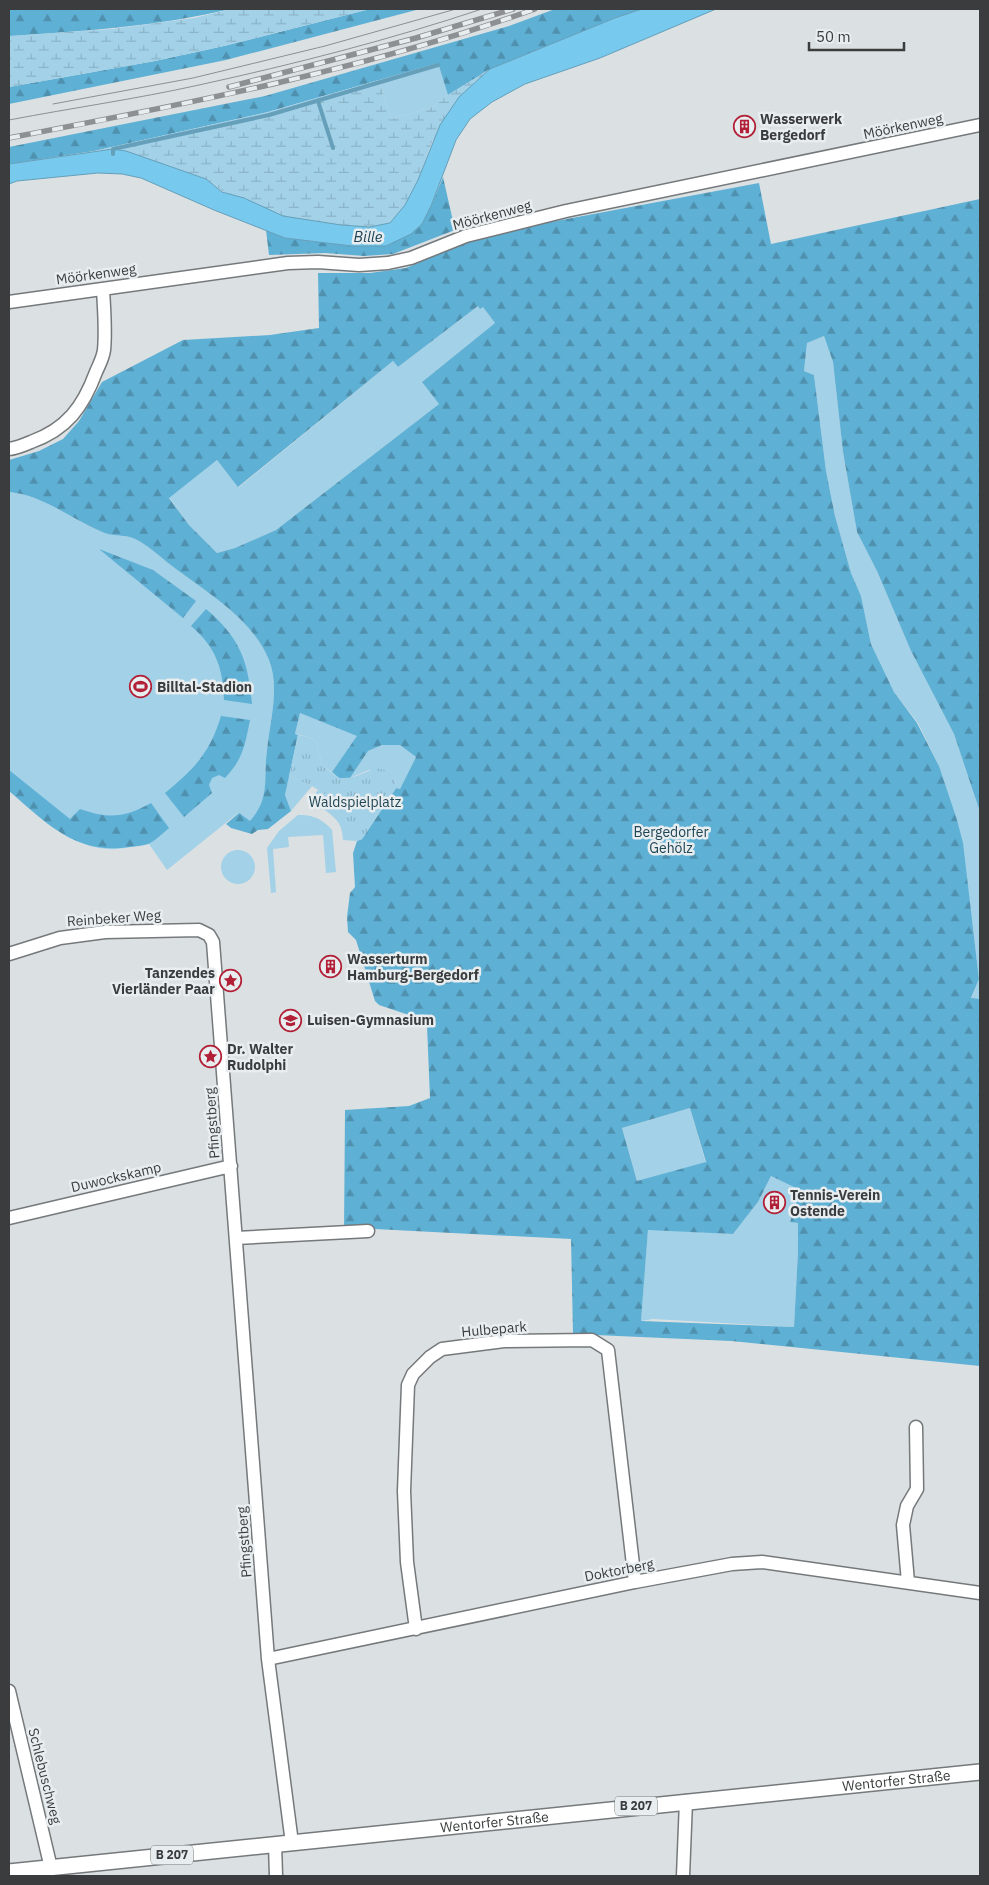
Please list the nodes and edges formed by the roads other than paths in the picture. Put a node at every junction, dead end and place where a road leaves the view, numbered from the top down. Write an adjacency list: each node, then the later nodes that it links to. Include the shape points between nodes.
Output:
1 (980, 125): 2 (street, Möörkenweg, via 566,211 466,236 411,258 388,263 288,263)
2 (103, 289): 3 (street, Möörkenweg); 4 (street, via 104,352 90,389 63,426 42,438)
3 (9, 302)
4 (9, 449)
5 (194, 929): 6 (street, Reinbeker Weg, via 105,932 60,938); 7 (street, Pfingstberg, via 209,935 215,952)
6 (9, 954)
7 (231, 1166): 8 (street, Duwockskamp); 10 (street, Pfingstberg)
8 (9, 1218)
9 (368, 1231): 10 (street)
10 (236, 1238): 16 (street, Pfingstberg)
11 (916, 1427): 13 (street, via 917,1489 907,1506 902,1525)
12 (635, 1582): 13 (street, Doktorberg, via 732,1564 762,1562); 15 (street, Doktorberg); 15 (street, Hulbepark, via 608,1350 592,1340 504,1342 442,1349 420,1366 408,1385 404,1491 407,1562)
13 (908, 1582): 14 (street, Doktorberg)
14 (980, 1593)
15 (416, 1629): 16 (street, Doktorberg)
16 (268, 1659): 20 (street, Pfingstberg)
17 (9, 1691): 22 (street, Schlebuschweg)
18 (980, 1772): 19 (main road, Wentorfer Straße / B 207)
19 (686, 1801): 20 (main road, Wentorfer Straße / B 207); 25 (street)
20 (292, 1842): 21 (main road, Wentorfer Straße / B 207)
21 (275, 1844): 22 (main road, Wentorfer Straße / B 207); 24 (street)
22 (51, 1868): 23 (main road, Wentorfer Straße / B 207)
23 (9, 1872)
24 (276, 1876)
25 (683, 1876)

